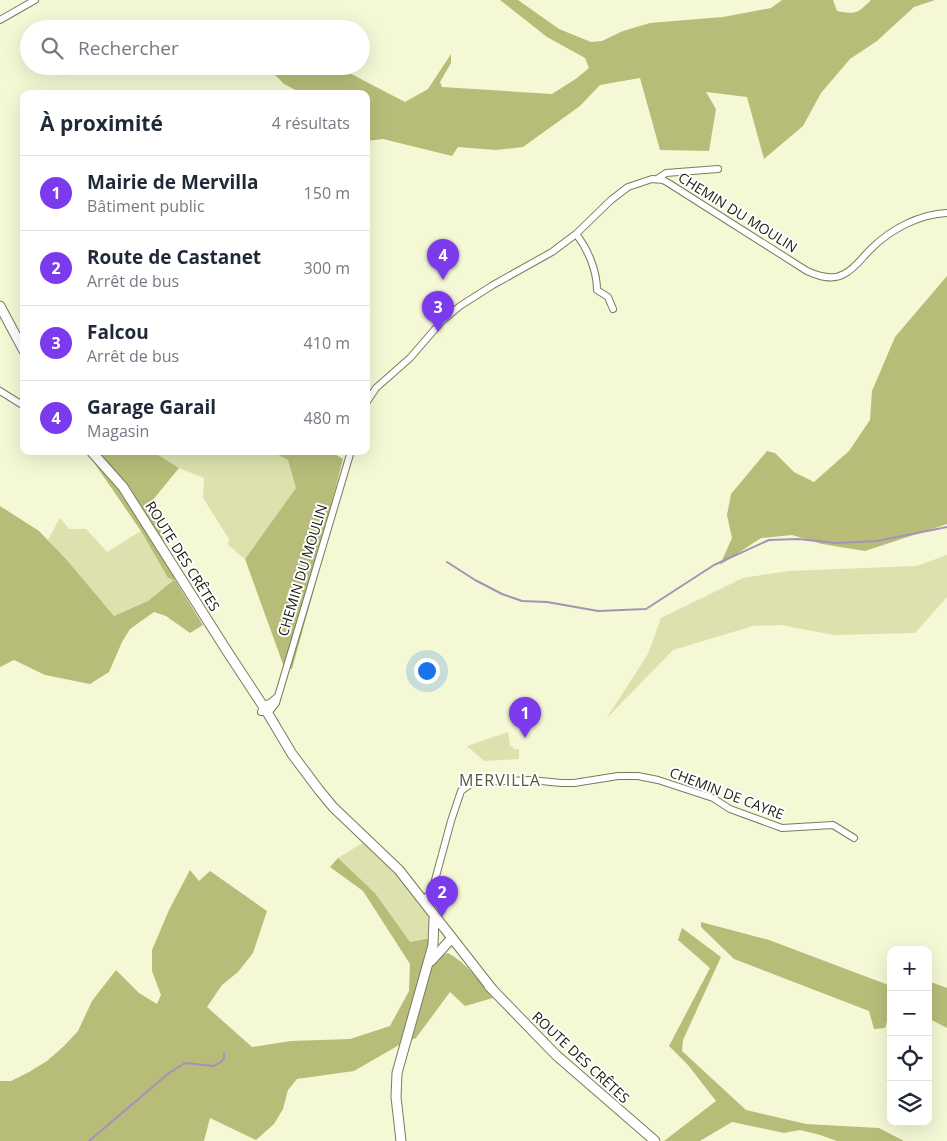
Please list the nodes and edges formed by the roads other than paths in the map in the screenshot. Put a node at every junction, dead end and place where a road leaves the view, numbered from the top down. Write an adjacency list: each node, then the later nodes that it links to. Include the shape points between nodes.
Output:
1 (35, 0): 2 (street)
2 (0, 20)
3 (718, 169): 4 (street, via 666,172)
4 (657, 179): 5 (street, CHEMIN DU MOULIN, via 670,184 807,271 828,277 844,274 897,230 920,218); 6 (street, CHEMIN DU MOULIN, via 645,180 621,192)
5 (947, 213)
6 (576, 234): 8 (street, via 597,276 597,290 608,297); 11 (street, CHEMIN DU MOULIN, via 552,252 460,306)
7 (0, 306): 9 (street)
8 (613, 309)
9 (20, 344)
10 (0, 391): 12 (street)
11 (370, 398)
12 (20, 404)
13 (95, 455): 15 (street, ROUTE DES CRÊTES, via 123,487)
14 (350, 455): 15 (street, CHEMIN DU MOULIN, via 276,703 273,708)
15 (264, 710): 17 (street, ROUTE DES CRÊTES, via 333,807 399,870)
16 (854, 838): 17 (street, CHEMIN DE CAYRE, via 833,825 788,829 774,826 730,809 713,798 638,776 574,783 531,780 481,782 468,784 461,791 432,891)
17 (424, 900): 18 (street, ROUTE DES CRÊTES); 19 (street, ROUTE DES CRÊTES)
18 (434, 919): 19 (street, ROUTE DES CRÊTES); 20 (street)
19 (449, 940): 20 (street); 21 (street, ROUTE DES CRÊTES); 22 (street, ROUTE DES CRÊTES)
20 (436, 948): 21 (street); 23 (street, via 427,965 397,1073)
21 (456, 952): 22 (street, ROUTE DES CRÊTES)
22 (492, 990): 24 (street, ROUTE DES CRÊTES, via 556,1055)
23 (401, 1141)
24 (655, 1141)

